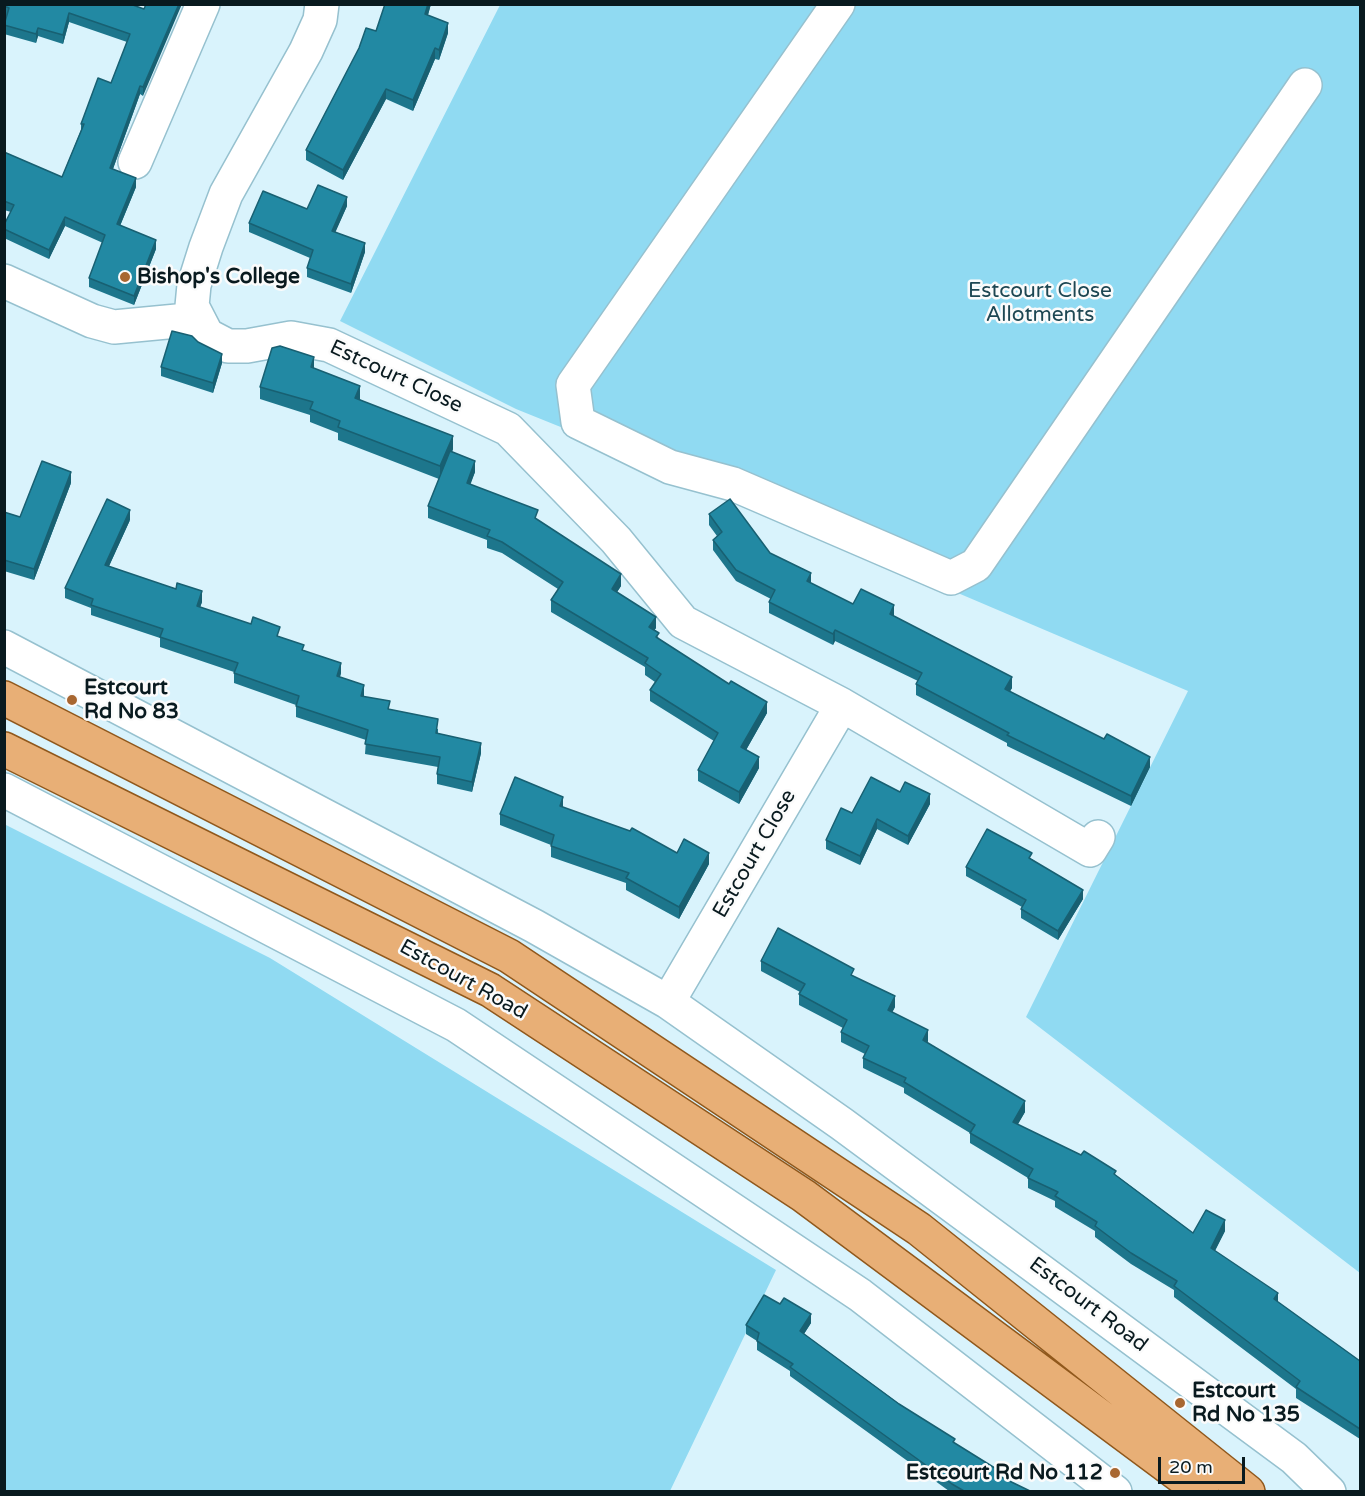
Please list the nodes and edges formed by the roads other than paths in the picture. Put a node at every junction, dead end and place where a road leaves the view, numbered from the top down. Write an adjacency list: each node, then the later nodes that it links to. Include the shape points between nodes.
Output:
1 (203, 4): 5 (street)
2 (322, 4): 7 (street, via 320,20 306,51 223,202 194,285 192,306)
3 (838, 4): 4 (street, via 573,385 578,422 670,467 733,484 951,578 976,565)
4 (1305, 85)
5 (135, 162)
6 (4, 281): 7 (street, via 114,327)
7 (198, 320): 10 (street, Estcourt Close, via 207,335 228,346 291,338 328,345 508,429 616,540 683,622)
8 (4, 647): 14 (street, Estcourt Road)
9 (4, 698): 15 (main road, Estcourt Road)
10 (842, 705): 13 (street, Estcourt Close); 16 (street, Estcourt Close)
11 (4, 749): 19 (main road, Estcourt Road, via 490,990 804,1196)
12 (4, 790): 20 (street, Estcourt Road, via 456,1025)
13 (1091, 850)
14 (534, 927): 15 (street, Estcourt Road); 16 (street, Estcourt Road)
15 (509, 956): 18 (main road, Estcourt Road)
16 (668, 1002): 17 (street, Estcourt Road)
17 (842, 1124): 18 (street); 24 (street, Estcourt Road, via 1294,1458)
18 (822, 1162): 23 (main road, Estcourt Road, via 919,1229)
19 (893, 1260): 20 (street); 22 (main road, Estcourt Road)
20 (860, 1295): 21 (street, Estcourt Road)
21 (1115, 1491)
22 (1202, 1491)
23 (1248, 1491)
24 (1329, 1491)

